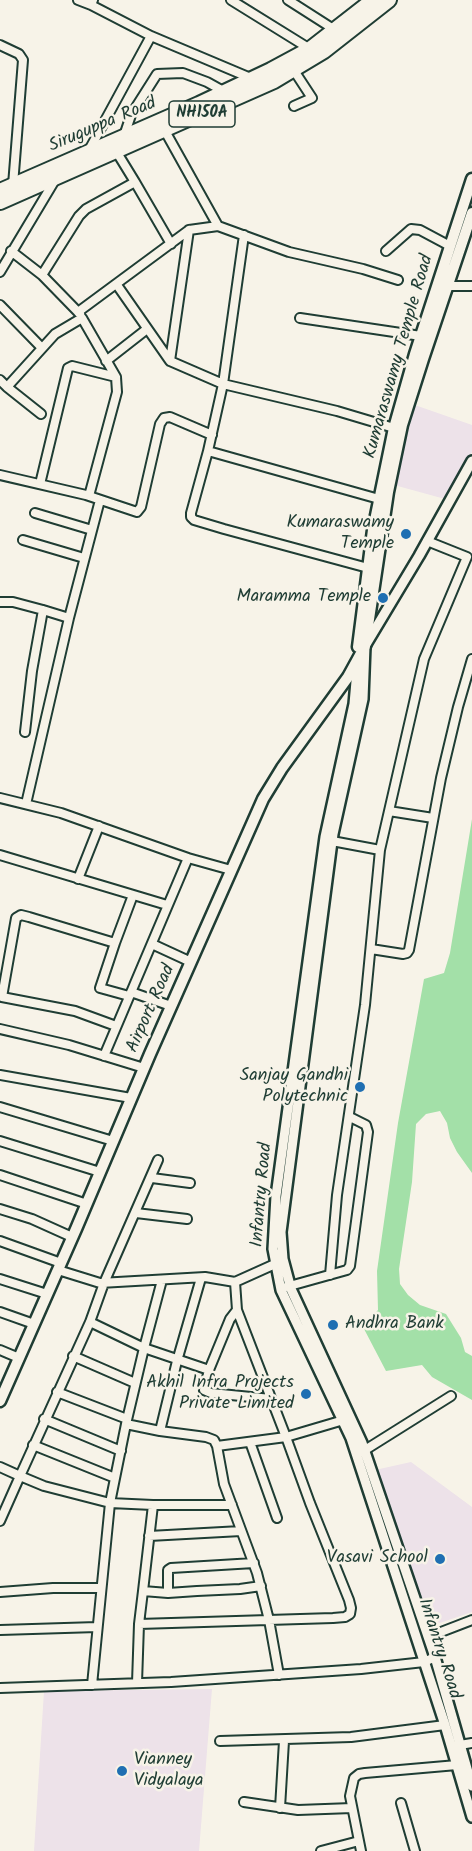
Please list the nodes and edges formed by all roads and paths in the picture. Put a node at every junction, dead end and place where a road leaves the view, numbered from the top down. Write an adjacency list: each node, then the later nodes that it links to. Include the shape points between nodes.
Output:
1 (78, 0): 6 (street)
2 (231, 0): 10 (street)
3 (288, 0): 7 (street)
4 (373, 0): 7 (highway, Siruguppa Road / NH150A)
5 (389, 0): 12 (highway, NH150A, via 324,51)
6 (92, 3): 8 (street)
7 (335, 30): 10 (highway, Siruguppa Road / NH150A)
8 (151, 36): 13 (street); 19 (street)
9 (3, 46): 11 (street); 23 (street, via 23,60)
10 (310, 49): 13 (highway, Siruguppa Road / NH150A)
11 (0, 56)
12 (293, 69): 15 (street, via 312,98); 16 (highway, NH150A)
13 (253, 79): 14 (highway, Siruguppa Road / NH150A)
14 (225, 92): 17 (highway, Siruguppa Road / NH150A); 17 (street, via 183,74 157,74 131,115)
15 (294, 106)
16 (165, 130): 18 (highway, NH150A); 27 (street)
17 (123, 138): 19 (highway, Siruguppa Road / NH150A)
18 (116, 151): 20 (highway, NH150A); 22 (street)
19 (87, 153): 20 (highway, Siruguppa Road / NH150A)
20 (55, 172): 23 (highway, Siruguppa Road / NH150A); 25 (highway, NH150A); 32 (street)
21 (472, 179): 31 (main road, Kumaraswamy Temple Road)
22 (135, 182): 30 (street); 35 (street, via 79,216)
23 (13, 185): 24 (highway, Siruguppa Road / NH150A)
24 (0, 191)
25 (0, 202)
26 (472, 213): 38 (main road, Kumaraswamy Temple Road)
27 (218, 226): 28 (street); 29 (street)
28 (189, 230): 30 (street); 47 (street)
29 (244, 235): 36 (street, via 289,252); 50 (street)
30 (171, 244): 37 (street)
31 (450, 246): 33 (street, via 411,229); 44 (main road, Kumaraswamy Temple Road)
32 (11, 251): 34 (street); 35 (street)
33 (386, 251)
34 (0, 272)
35 (42, 275): 41 (street)
36 (398, 280)
37 (117, 285): 41 (street); 43 (street)
38 (448, 286): 39 (street); 72 (main road, Kumaraswamy Temple Road, via 402,425)
39 (472, 286)
40 (0, 305): 45 (street)
41 (80, 315): 45 (street); 46 (street)
42 (300, 318): 44 (street)
43 (147, 329): 46 (street); 47 (street)
44 (421, 336): 53 (main road, Kumaraswamy Temple Road)
45 (42, 348): 51 (street)
46 (106, 361): 48 (street)
47 (170, 361): 50 (street)
48 (116, 377): 58 (street, via 68,368); 59 (street, via 117,392)
49 (0, 380): 51 (street)
50 (223, 384): 53 (street); 54 (street)
51 (7, 387): 52 (street)
52 (41, 414)
53 (394, 428): 60 (main road, Kumaraswamy Temple Road)
54 (212, 435): 55 (street); 61 (street, via 164,418 141,507 132,512)
55 (208, 451): 60 (street); 68 (street, via 191,513 194,520)
56 (472, 461): 65 (street)
57 (0, 475): 58 (street)
58 (40, 484): 59 (street)
59 (89, 496): 61 (street)
60 (379, 499): 68 (main road, Kumaraswamy Temple Road)
61 (100, 500): 63 (street)
62 (35, 513): 63 (street)
63 (92, 530): 67 (street)
64 (23, 540): 67 (street)
65 (427, 541): 66 (street); 72 (street)
66 (470, 554): 77 (street, via 424,659)
67 (84, 558): 71 (street)
68 (368, 568): 72 (main road, Kumaraswamy Temple Road)
69 (0, 602): 70 (street)
70 (43, 610): 71 (street); 74 (street)
71 (69, 618): 76 (street)
72 (360, 653): 80 (street, Infantry Road, via 363,699); 84 (main road, Airport Road, via 348,677 282,768); 116 (street, Infantry Road, via 357,690 328,821 304,984 276,1196)
73 (472, 659): 78 (street)
74 (25, 732)
75 (0, 798): 76 (street)
76 (26, 804): 79 (street)
77 (389, 811): 78 (street); 81 (street)
78 (433, 818): 90 (street, via 409,950 403,954)
79 (99, 826): 83 (street); 85 (street)
80 (332, 840): 81 (street); 124 (street, Infantry Road, via 282,1224 283,1259)
81 (380, 850): 90 (street)
82 (0, 855): 85 (street)
83 (188, 858): 84 (street); 87 (street)
84 (231, 870): 91 (main road, Airport Road)
85 (78, 879): 86 (street)
86 (133, 895): 87 (street); 88 (street)
87 (167, 905): 89 (street)
88 (115, 943): 92 (street, via 100,988); 93 (street, via 21,915 16,918)
89 (152, 944): 91 (street); 92 (street)
90 (371, 949): 102 (street)
91 (191, 962): 94 (main road, Airport Road)
92 (130, 994): 94 (street); 95 (street)
93 (1, 1001): 95 (street, via 75,1011)
94 (171, 1006): 98 (main road, Airport Road)
95 (116, 1026): 97 (street)
96 (0, 1029): 97 (street)
97 (104, 1056): 98 (street)
98 (144, 1068): 100 (main road, Airport Road)
99 (0, 1075): 100 (street)
100 (131, 1098): 104 (main road, Airport Road)
101 (0, 1107): 104 (street)
102 (350, 1117): 118 (street, via 337,1195); 118 (street, via 366,1125 368,1132 351,1262 347,1269)
103 (0, 1141): 106 (street)
104 (113, 1141): 106 (main road, Airport Road)
105 (158, 1160): 108 (street)
106 (100, 1172): 110 (main road, Airport Road)
107 (0, 1175): 110 (street)
108 (152, 1178): 109 (street); 112 (street)
109 (190, 1183)
110 (87, 1204): 114 (main road, Airport Road)
111 (0, 1209): 114 (street)
112 (136, 1213): 113 (street); 123 (street)
113 (187, 1219)
114 (72, 1237): 117 (main road, Airport Road)
115 (0, 1241): 117 (street)
116 (275, 1264): 122 (street); 125 (street, Infantry Road)
117 (59, 1267): 123 (street); 126 (main road, Airport Road)
118 (330, 1275): 124 (street)
119 (201, 1278): 121 (street); 122 (street); 135 (street)
120 (0, 1279): 126 (street)
121 (162, 1280): 123 (street); 131 (street)
122 (235, 1282): 127 (street)
123 (104, 1283): 129 (street)
124 (290, 1285): 125 (street); 144 (street, Infantry Road)
125 (281, 1290): 144 (street, Infantry Road)
126 (47, 1293): 130 (main road, Airport Road)
127 (237, 1310): 136 (street); 141 (street)
128 (0, 1312): 130 (street)
129 (90, 1322): 131 (street); 133 (street)
130 (34, 1324): 134 (main road, Airport Road)
131 (144, 1348): 135 (street); 138 (street)
132 (0, 1350): 134 (street)
133 (73, 1356): 138 (street); 139 (street)
134 (19, 1358): 137 (main road, Airport Road)
135 (177, 1361): 136 (street); 146 (street)
136 (209, 1370): 141 (street, via 204,1387 207,1392)
137 (4, 1383): 142 (main road, Airport Road)
138 (135, 1383): 145 (street)
139 (57, 1392): 143 (street); 145 (street)
140 (451, 1396): 151 (street)
141 (271, 1399): 147 (street)
142 (0, 1401)
143 (44, 1419): 149 (street); 152 (street)
144 (347, 1419): 147 (street); 151 (street, Infantry Road); 176 (street, Infantry Road)
145 (127, 1421): 146 (street); 152 (street)
146 (160, 1431): 150 (street, via 211,1438)
147 (286, 1437): 148 (street); 169 (street, via 351,1608 345,1617)
148 (250, 1442): 150 (street); 159 (street)
149 (33, 1445): 154 (street); 155 (street)
150 (217, 1446): 158 (street)
151 (365, 1450): 174 (street, Infantry Road)
152 (120, 1451): 155 (street)
153 (0, 1467): 154 (street)
154 (20, 1476): 156 (street); 160 (street)
155 (115, 1478): 156 (street)
156 (110, 1503): 157 (street); 165 (street)
157 (153, 1505): 158 (street); 162 (street)
158 (232, 1505): 161 (street)
159 (277, 1518)
160 (0, 1521)
161 (241, 1531): 162 (street); 163 (street)
162 (149, 1536): 166 (street)
163 (254, 1563): 164 (street); 168 (street, via 168,1570)
164 (261, 1586): 168 (street); 169 (street)
165 (100, 1588): 167 (street); 172 (street)
166 (143, 1591): 168 (street); 171 (street)
167 (0, 1592)
168 (168, 1593)
169 (269, 1620): 171 (street); 177 (street)
170 (472, 1620): 174 (street)
171 (139, 1624): 178 (street)
172 (97, 1627): 173 (street); 179 (street)
173 (0, 1630)
174 (428, 1637): 175 (street, Infantry Road)
175 (435, 1657): 176 (street); 185 (street, Infantry Road)
176 (424, 1662): 177 (street); 181 (street, Infantry Road)
177 (279, 1675): 178 (street)
178 (137, 1683): 179 (street)
179 (92, 1684): 180 (street)
180 (0, 1688)
181 (445, 1725): 182 (street); 186 (street, Infantry Road)
182 (284, 1741): 183 (street); 190 (street)
183 (220, 1742)
184 (472, 1743): 185 (street)
185 (460, 1745): 187 (street, Infantry Road)
186 (457, 1765): 191 (street, via 358,1774 350,1790); 192 (street, Infantry Road)
187 (472, 1786)
188 (244, 1802): 190 (street)
189 (400, 1803): 196 (street)
190 (280, 1808): 191 (street)
191 (352, 1808): 193 (street)
192 (472, 1817)
193 (358, 1841): 194 (street); 195 (street)
194 (321, 1851)
195 (362, 1851)
196 (415, 1851)

